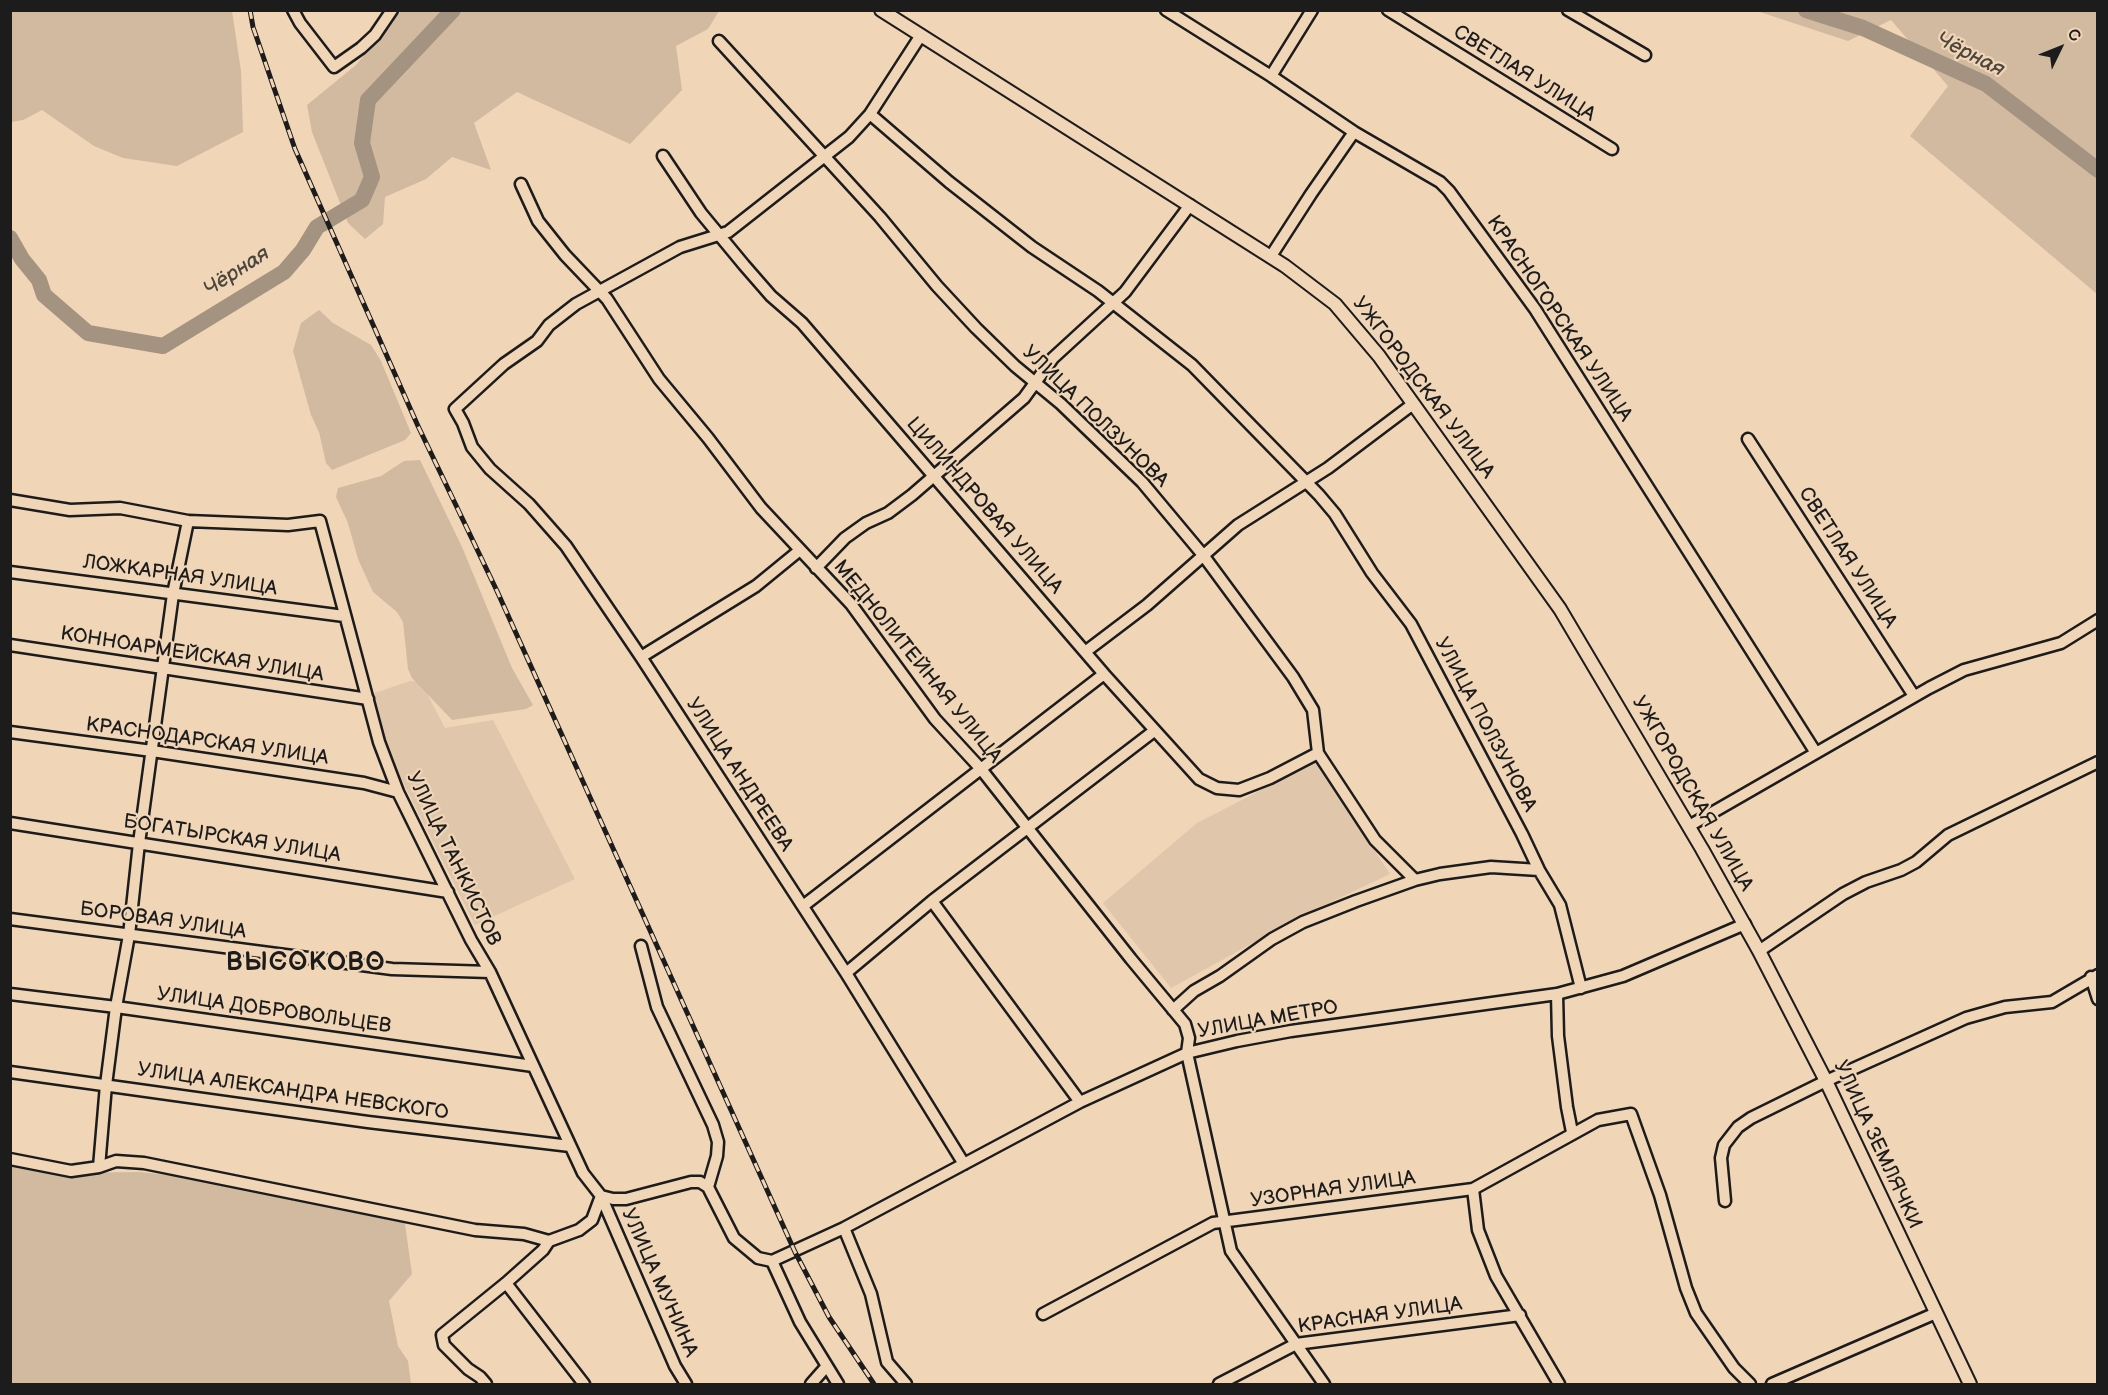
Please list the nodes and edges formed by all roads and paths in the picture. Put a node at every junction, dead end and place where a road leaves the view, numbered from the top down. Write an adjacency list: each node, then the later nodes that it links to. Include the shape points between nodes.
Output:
1 (293, 10): 2 (street, via 334,67 375,35)
2 (392, 10)
3 (881, 10): 8 (main road, УЖГОРОДСКАЯ УЛИЦА)
4 (1166, 10): 11 (street, КРАСНОГОРСКАЯ УЛИЦА)
5 (1312, 10): 11 (street)
6 (1388, 10): 14 (street, СВЕТЛАЯ УЛИЦА)
7 (1568, 10): 10 (street)
8 (921, 35): 12 (street); 18 (main road, УЖГОРОДСКАЯ УЛИЦА)
9 (719, 41): 16 (street, УЛИЦА ПОЛЗУНОВА)
10 (1644, 55)
11 (1271, 76): 13 (street, КРАСНОГОРСКАЯ УЛИЦА)
12 (870, 114): 16 (street); 22 (street, УЛИЦА ПОЛЗУНОВА, via 1032,247)
13 (1354, 132): 20 (street); 48 (street, КРАСНОГОРСКАЯ УЛИЦА, via 1449,191 1535,309)
14 (1611, 149)
15 (663, 156): 19 (street, ЦИЛИНДРОВАЯ УЛИЦА)
16 (824, 156): 19 (street); 23 (street, УЛИЦА ПОЛЗУНОВА, via 968,320)
17 (521, 184): 21 (street, МЕДНОЛИТЕЙНАЯ УЛИЦА, via 538,221 564,255)
18 (1190, 205): 20 (main road, УЖГОРОДСКАЯ УЛИЦА); 22 (street)
19 (719, 236): 21 (street, via 681,247); 26 (street, ЦИЛИНДРОВАЯ УЛИЦА, via 771,296 802,323)
20 (1271, 256): 24 (main road, УЖГОРОДСКАЯ УЛИЦА, via 1335,304)
21 (601, 292): 30 (street, МЕДНОЛИТЕЙНАЯ УЛИЦА, via 659,379 761,508); 39 (street, УЛИЦА АНДРЕЕВА, via 576,304 549,325 537,341 504,364 455,409 472,447 567,546)
22 (1113, 304): 23 (street, via 1053,358); 27 (street, УЛИЦА ПОЛЗУНОВА, via 1192,366)
23 (1035, 382): 26 (street, via 1006,415); 31 (street, УЛИЦА ПОЛЗУНОВА, via 1142,482)
24 (1413, 404): 27 (street); 53 (main road, УЖГОРОДСКАЯ УЛИЦА, via 1560,609)
25 (1748, 439): 42 (street, СВЕТЛАЯ УЛИЦА)
26 (934, 477): 32 (street, via 888,513 845,538); 38 (street, ЦИЛИНДРОВАЯ УЛИЦА)
27 (1305, 482): 31 (street, via 1238,525); 56 (street, УЛИЦА ПОЛЗУНОВА, via 1335,514 1372,573 1411,624)
28 (10, 500): 29 (street, via 70,510 120,508)
29 (188, 521): 34 (street); 35 (street, УЛИЦА ТАНКИСТОВ, via 288,525 320,520)
30 (800, 550): 32 (street, МЕДНОЛИТЕЙНАЯ УЛИЦА); 39 (street, via 756,586)
31 (1203, 555): 38 (street, via 1147,605); 47 (street, УЛИЦА ПОЛЗУНОВА, via 1298,685 1312,710)
32 (816, 568): 50 (street, МЕДНОЛИТЕЙНАЯ УЛИЦА, via 851,604 935,718)
33 (10, 572): 34 (street, ЛОЖКАРНАЯ УЛИЦА)
34 (173, 594): 35 (street, ЛОЖКАРНАЯ УЛИЦА); 40 (street)
35 (344, 616): 43 (street, УЛИЦА ТАНКИСТОВ)
36 (2097, 620): 42 (street, via 2061,644 1964,670)
37 (10, 645): 40 (street, КОННОАРМЕЙСКАЯ УЛИЦА)
38 (1085, 652): 41 (street, ЦИЛИНДРОВАЯ УЛИЦА)
39 (641, 657): 60 (street, УЛИЦА АНДРЕЕВА)
40 (164, 669): 43 (street, КОННОАРМЕЙСКАЯ УЛИЦА); 46 (street)
41 (1104, 674): 44 (street, ЦИЛИНДРОВАЯ УЛИЦА); 50 (street)
42 (1914, 696): 48 (street)
43 (368, 699): 51 (street, УЛИЦА ТАНКИСТОВ)
44 (1154, 730): 47 (street, ЦИЛИНДРОВАЯ УЛИЦА, via 1199,778 1218,788 1239,790); 54 (street)
45 (10, 732): 46 (street, КРАСНОДАРСКАЯ УЛИЦА)
46 (152, 751): 51 (street, КРАСНОДАРСКАЯ УЛИЦА, via 364,783); 55 (street)
47 (1318, 753): 57 (street, УЛИЦА ПОЛЗУНОВА, via 1375,840)
48 (1816, 753): 53 (street)
49 (2097, 762): 65 (street, via 1948,835 1916,862 1843,894)
50 (981, 769): 54 (street, МЕДНОЛИТЕЙНАЯ УЛИЦА); 60 (street)
51 (398, 792): 58 (street, УЛИЦА ТАНКИСТОВ)
52 (10, 823): 55 (street, БОГАТЫРСКАЯ УЛИЦА)
53 (1689, 826): 62 (main road, УЖГОРОДСКАЯ УЛИЦА)
54 (1028, 827): 59 (street); 74 (street, МЕДНОЛИТЕЙНАЯ УЛИЦА)
55 (139, 843): 58 (street, БОГАТЫРСКАЯ УЛИЦА); 63 (street)
56 (1539, 870): 57 (street, УЛИЦА МЕТРО, via 1491,867); 69 (street, УЛИЦА ПОЛЗУНОВА, via 1560,905)
57 (1415, 880): 74 (street, УЛИЦА МЕТРО, via 1303,921 1194,991)
58 (448, 892): 66 (street, УЛИЦА ТАНКИСТОВ)
59 (932, 902): 67 (street); 80 (street)
60 (803, 906): 67 (street, УЛИЦА АНДРЕЕВА)
61 (10, 918): 63 (street, БОРОВАЯ УЛИЦА)
62 (1744, 924): 65 (main road, УЛИЦА ЗЕМЛЯЧКИ); 69 (street, УЛИЦА МЕТРО, via 1623,976)
63 (129, 935): 66 (street, БОРОВАЯ УЛИЦА, via 392,969); 73 (street)
64 (641, 946): 86 (street, via 657,1007 718,1142)
65 (1759, 951): 78 (main road, УЛИЦА ЗЕМЛЯЧКИ)
66 (490, 972): 76 (street, УЛИЦА ТАНКИСТОВ)
67 (846, 973): 84 (street, УЛИЦА АНДРЕЕВА)
68 (2094, 976): 72 (street); 78 (street, via 2052,1002 2005,1007 1966,1018)
69 (1581, 988): 71 (street, УЛИЦА МЕТРО)
70 (10, 994): 73 (street, УЛИЦА ДОБРОВОЛЬЦЕВ)
71 (1557, 994): 75 (street, УЛИЦА МЕТРО, via 1291,1031); 81 (street, via 1558,1036)
72 (2097, 999)
73 (116, 1007): 76 (street, УЛИЦА ДОБРОВОЛЬЦЕВ); 79 (street)
74 (1173, 1010): 75 (street, МЕДНОЛИТЕЙНАЯ УЛИЦА, via 1185,1024 1189,1038)
75 (1187, 1053): 80 (street, УЛИЦА МЕТРО); 90 (street, МЕДНОЛИТЕЙНАЯ УЛИЦА)
76 (532, 1066): 82 (street, УЛИЦА ТАНКИСТОВ)
77 (10, 1072): 79 (street, УЛИЦА АЛЕКСАНДРА НЕВСКОГО)
78 (1826, 1081): 89 (street, via 1751,1118 1730,1135 1721,1158); 95 (main road, УЛИЦА ЗЕМЛЯЧКИ)
79 (106, 1085): 82 (street, УЛИЦА АЛЕКСАНДРА НЕВСКОГО); 85 (street)
80 (1080, 1102): 84 (street, УЛИЦА МЕТРО)
81 (1572, 1132): 87 (street, УЗОРНАЯ УЛИЦА); 109 (street, УЗОРНАЯ УЛИЦА, via 1598,1120 1631,1114 1696,1313)
82 (570, 1146): 88 (street, УЛИЦА ТАНКИСТОВ, via 583,1173)
83 (10, 1159): 85 (street, via 70,1171)
84 (964, 1164): 91 (street, УЛИЦА МЕТРО)
85 (99, 1167): 92 (street, via 116,1161 144,1162 475,1230 524,1234)
86 (708, 1187): 88 (street, via 691,1182 626,1199); 93 (street, via 734,1238 758,1258)
87 (1473, 1189): 90 (street, УЗОРНАЯ УЛИЦА); 97 (street, via 1478,1230 1496,1276)
88 (601, 1196): 92 (street, via 592,1220 579,1230); 102 (street, УЛИЦА МУНИНА)
89 (1725, 1202)
90 (1226, 1223): 96 (street, УЗОРНАЯ УЛИЦА, via 1213,1223); 98 (street, МЕДНОЛИТЕЙНАЯ УЛИЦА, via 1232,1251)
91 (844, 1228): 93 (street, УЛИЦА МЕТРО); 105 (street, via 871,1294 887,1362)
92 (549, 1241): 94 (street)
93 (772, 1261): 99 (street)
94 (506, 1283): 100 (street, via 442,1335 444,1345); 101 (street)
95 (1936, 1313): 110 (street); 111 (main road, УЛИЦА ЗЕМЛЯЧКИ)
96 (1043, 1314)
97 (1520, 1316): 98 (street, КРАСНАЯ УЛИЦА); 108 (street)
98 (1296, 1344): 106 (street, КРАСНАЯ УЛИЦА); 107 (street, МЕДНОЛИТЕЙНАЯ УЛИЦА)
99 (826, 1368): 103 (street); 104 (street)
100 (486, 1384)
101 (584, 1384)
102 (686, 1384)
103 (811, 1384)
104 (838, 1384)
105 (906, 1384)
106 (1219, 1384)
107 (1324, 1384)
108 (1559, 1384)
109 (1749, 1384)
110 (1772, 1384)
111 (1970, 1384)

